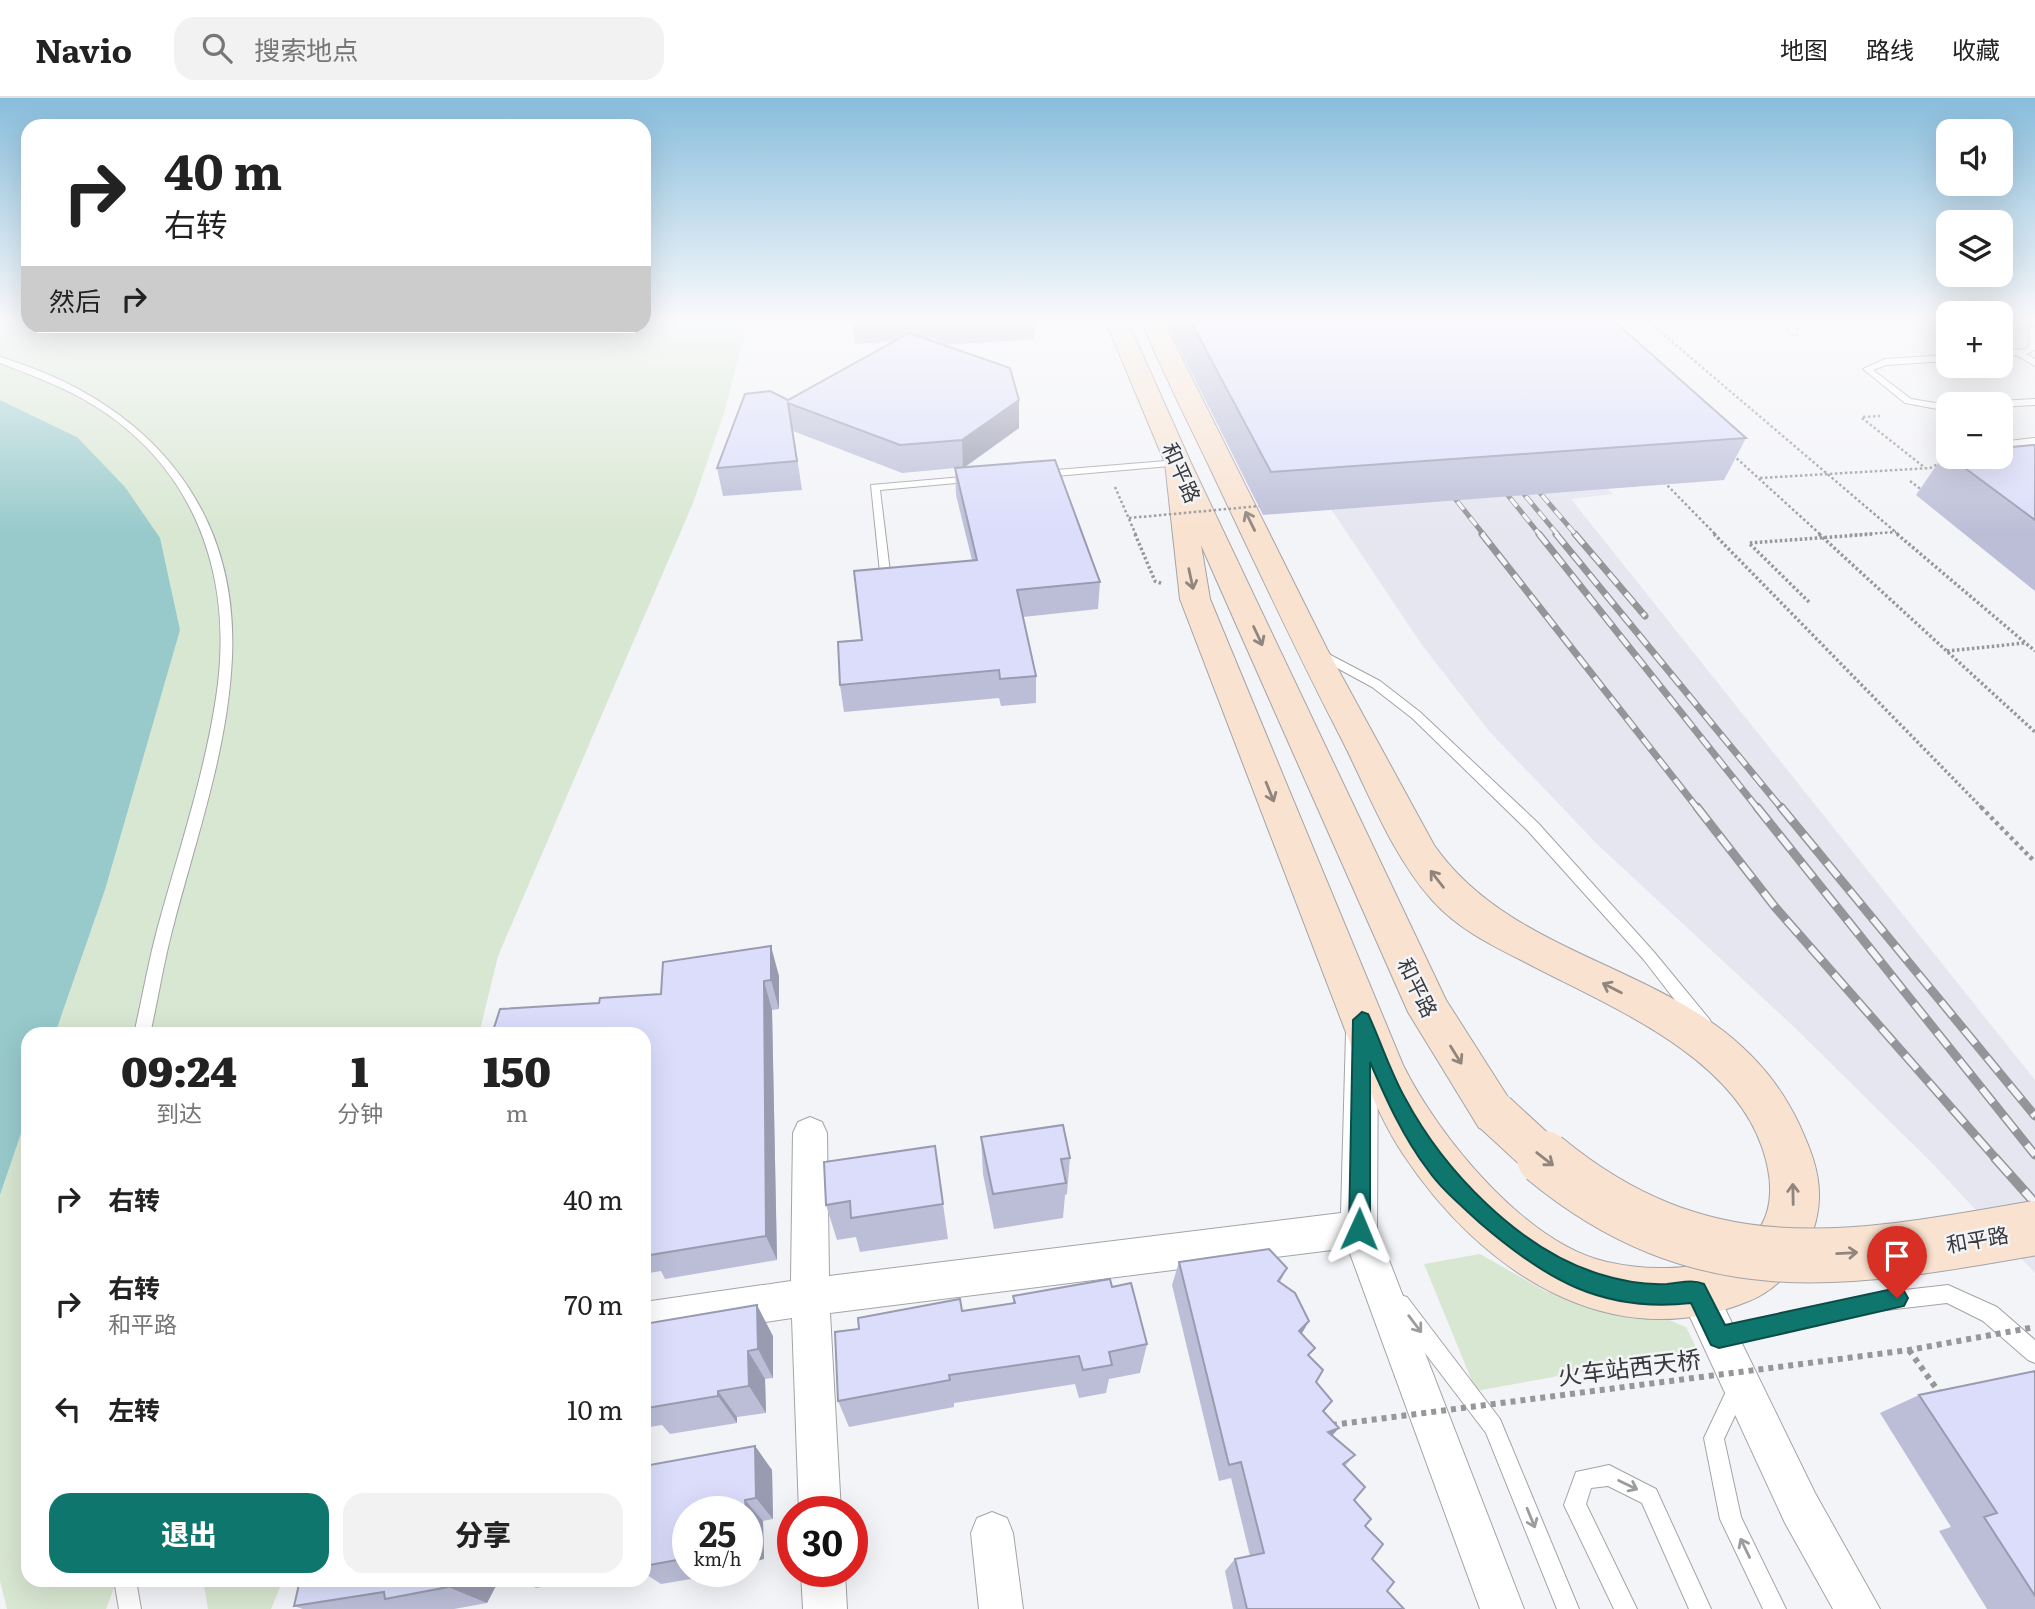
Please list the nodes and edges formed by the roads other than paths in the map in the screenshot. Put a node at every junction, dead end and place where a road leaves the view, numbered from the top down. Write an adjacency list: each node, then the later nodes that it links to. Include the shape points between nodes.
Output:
1 (78, 393): 16 (lane, via 153,444 183,482 219,567 226,621 221,694 201,800 163,934)
2 (1148, 393): 10 (main road, 和平路)
3 (1187, 393): 14 (main road, 和平路, one-way to 3)
4 (1897, 393): 7 (lane, via 1908,401)
5 (2035, 402): 6 (lane)
6 (2013, 403)
7 (1936, 406)
8 (2035, 441): 9 (lane)
9 (2013, 444)
10 (1178, 463): 11 (lane); 15 (main road, 和平路, one-way to 15, via 1195,599); 19 (main road, 和平路, one-way to 19, bridge, via 1430,1012 1495,1113 1532,1149 1577,1185 1629,1215 1681,1238 1733,1250 1794,1255 1919,1248)
11 (1026, 475)
12 (985, 478): 13 (lane, via 875,487)
13 (885, 580)
14 (1311, 649): 17 (lane, via 1376,684 1416,715 1533,827 1649,956); 17 (main road, 和平路, one-way to 14, via 1694,1032 1488,924 1450,894 1420,855)
15 (1362, 1020): 20 (street); 22 (main road, 和平路, via 1397,1102 1435,1164 1522,1245 1564,1274 1610,1290 1653,1295)
16 (143, 1027)
17 (1752, 1087): 22 (main road, 和平路, one-way to 17, via 1726,1284 1754,1269 1776,1250 1790,1222 1790,1158 1775,1122)
18 (810, 1133): 23 (street)
19 (2035, 1228)
20 (1359, 1229): 21 (street); 23 (street)
21 (1374, 1269): 35 (street); 36 (lane, one-way to 36, via 1493,1426)
22 (1697, 1291): 25 (street)
23 (810, 1297): 24 (street); 28 (street)
24 (651, 1320)
25 (1719, 1337): 26 (lane, via 1878,1301 1948,1294 1990,1314); 27 (street)
26 (2035, 1353)
27 (1741, 1383): 39 (lane, one-way to 27, via 1731,1519 1714,1438); 40 (street, via 1800,1508)
28 (819, 1496)
29 (992, 1533): 34 (street)
30 (126, 1587): 32 (lane)
31 (824, 1587): 33 (street)
32 (130, 1609)
33 (825, 1609)
34 (1001, 1609)
35 (1502, 1609)
36 (1568, 1609)
37 (1626, 1609): 38 (lane, one-way to 38, via 1575,1505 1583,1479 1609,1475 1650,1496)
38 (1700, 1609)
39 (1775, 1609)
40 (1857, 1609)

